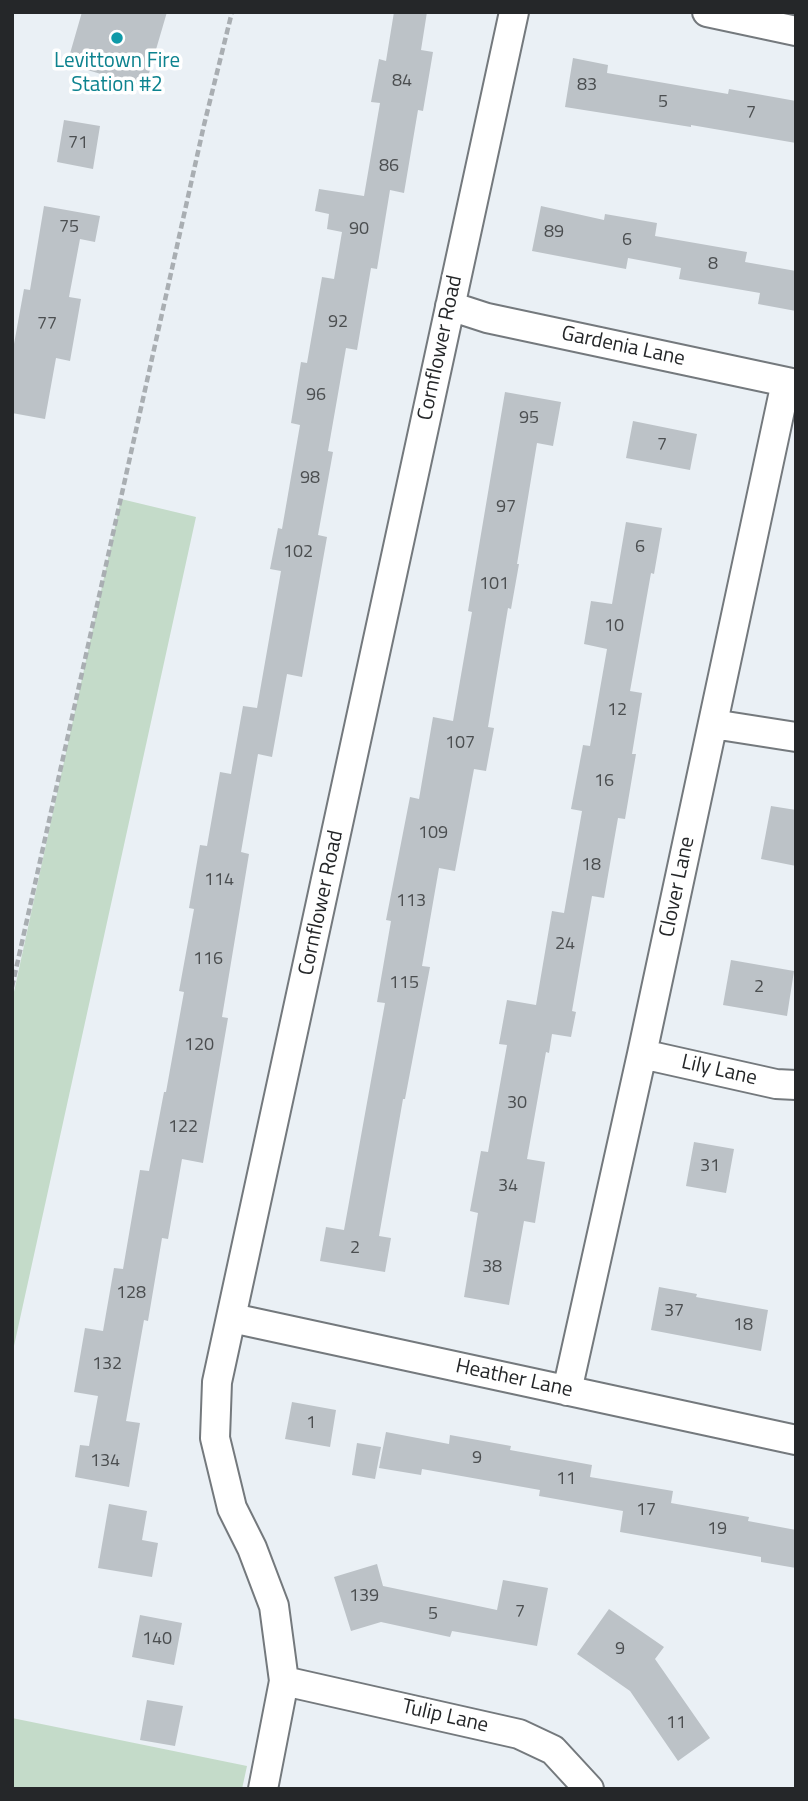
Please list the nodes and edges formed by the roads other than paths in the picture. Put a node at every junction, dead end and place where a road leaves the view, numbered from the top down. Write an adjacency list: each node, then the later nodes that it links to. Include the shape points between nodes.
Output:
1 (514, 12): 4 (street, Cornflower Road)
2 (707, 12): 3 (street)
3 (796, 31)
4 (450, 306): 5 (street, Gardenia Lane, via 487,318); 10 (street, Cornflower Road)
5 (791, 383): 6 (street, Clover Lane)
6 (713, 724): 7 (street); 8 (street, Clover Lane)
7 (796, 737)
8 (642, 1054): 9 (street, Lily Lane); 11 (street, Clover Lane)
9 (796, 1085)
10 (232, 1318): 11 (street, Heather Lane); 13 (street, Cornflower Road, via 217,1382 215,1438 232,1508 274,1606)
11 (566, 1391): 12 (street, Heather Lane)
12 (796, 1440)
13 (284, 1681): 14 (street, Cornflower Road); 15 (street, Tulip Lane, via 519,1734 553,1750)
14 (262, 1789)
15 (589, 1789)

